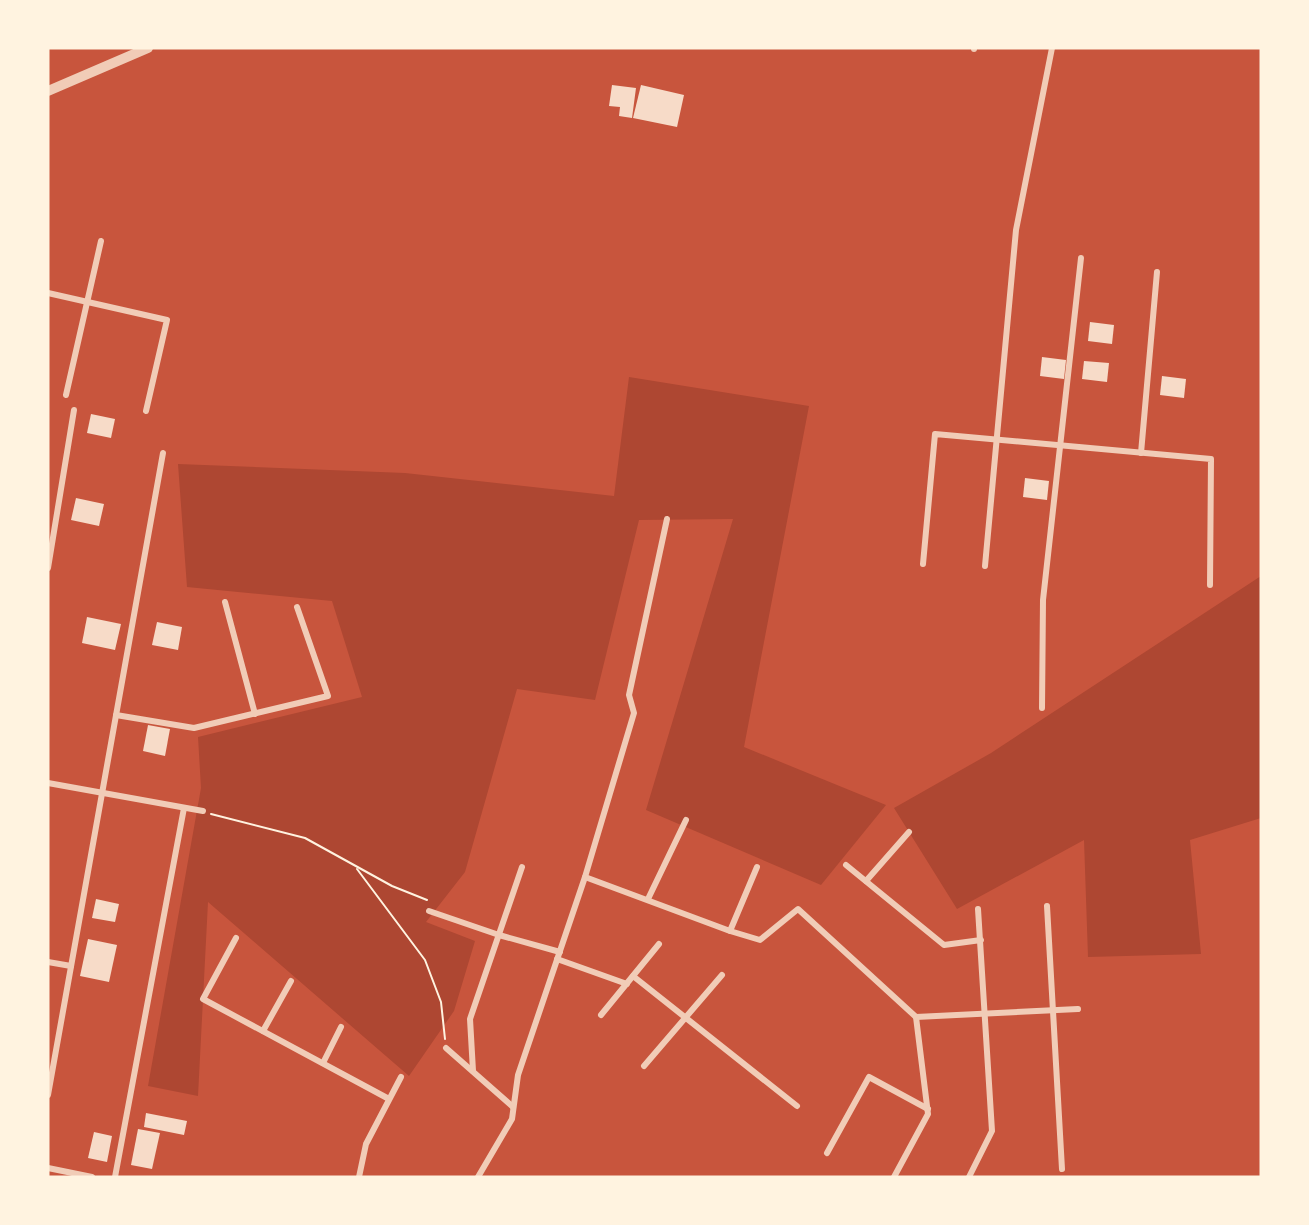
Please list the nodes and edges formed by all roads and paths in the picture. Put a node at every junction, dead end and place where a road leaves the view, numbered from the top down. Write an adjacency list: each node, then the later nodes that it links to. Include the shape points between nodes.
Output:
1 (148, 48): 3 (street)
2 (1052, 48): 12 (street, via 1016,230)
3 (48, 91)
4 (101, 241): 8 (street)
5 (1081, 258): 13 (street)
6 (1157, 272): 15 (street)
7 (48, 293): 8 (street)
8 (87, 302): 9 (street); 11 (street, via 167,320)
9 (66, 395)
10 (74, 410): 19 (street)
11 (146, 411)
12 (996, 440): 13 (street); 17 (street, via 935,434); 18 (street)
13 (1060, 446): 15 (street); 23 (street, via 1043,600)
14 (163, 453): 25 (street)
15 (1141, 453): 20 (street, via 1211,459)
16 (667, 519): 36 (street, via 629,695 634,713)
17 (923, 564)
18 (985, 566)
19 (48, 568)
20 (1210, 585)
21 (225, 602): 24 (street)
22 (297, 607): 24 (street, via 328,696)
23 (1042, 708)
24 (255, 714): 25 (street, via 194,728)
25 (116, 715): 27 (street)
26 (48, 783): 27 (street)
27 (102, 793): 28 (street); 50 (street)
28 (184, 808): 29 (street); 77 (street)
29 (203, 811): 35 (path, via 305,838)
30 (686, 820): 38 (street)
31 (909, 832): 37 (street)
32 (846, 865): 37 (street)
33 (522, 867): 43 (street)
34 (757, 867): 42 (street)
35 (357, 868): 41 (path, via 429,901); 63 (path, via 425,960 441,1002)
36 (585, 877): 38 (street); 47 (street)
37 (866, 881): 45 (street, via 944,945)
38 (648, 899): 42 (street)
39 (1047, 906): 56 (street)
40 (978, 909): 45 (street)
41 (429, 911): 43 (street)
42 (730, 931): 59 (street, via 760,940 798,909)
43 (499, 935): 47 (street); 66 (street, via 470,1019)
44 (236, 938): 62 (street, via 203,999)
45 (981, 940): 57 (street)
46 (659, 944): 52 (street)
47 (560, 951): 48 (street)
48 (557, 959): 54 (street); 71 (street, via 518,1075)
49 (48, 962): 50 (street)
50 (71, 966): 68 (street)
51 (722, 975): 60 (street)
52 (633, 976): 54 (street); 60 (street)
53 (291, 981): 62 (street)
54 (627, 984): 58 (street)
55 (1078, 1009): 56 (street)
56 (1053, 1010): 57 (street); 75 (street)
57 (986, 1013): 59 (street); 81 (street, via 992,1131)
58 (601, 1015)
59 (916, 1017): 72 (street)
60 (685, 1018): 65 (street); 70 (street)
61 (341, 1027): 64 (street)
62 (263, 1031): 64 (street)
63 (446, 1048): 66 (street)
64 (323, 1063): 69 (street)
65 (644, 1066)
66 (472, 1071): 71 (street)
67 (401, 1077): 69 (street)
68 (48, 1095)
69 (389, 1099): 78 (street, via 366,1144)
70 (796, 1106)
71 (513, 1107): 79 (street, via 512,1119)
72 (928, 1109): 73 (street, via 869,1077); 80 (street)
73 (827, 1153)
74 (48, 1168): 76 (street)
75 (1062, 1169)
76 (92, 1177)
77 (115, 1177)
78 (359, 1177)
79 (478, 1177)
80 (894, 1177)
81 (969, 1177)

